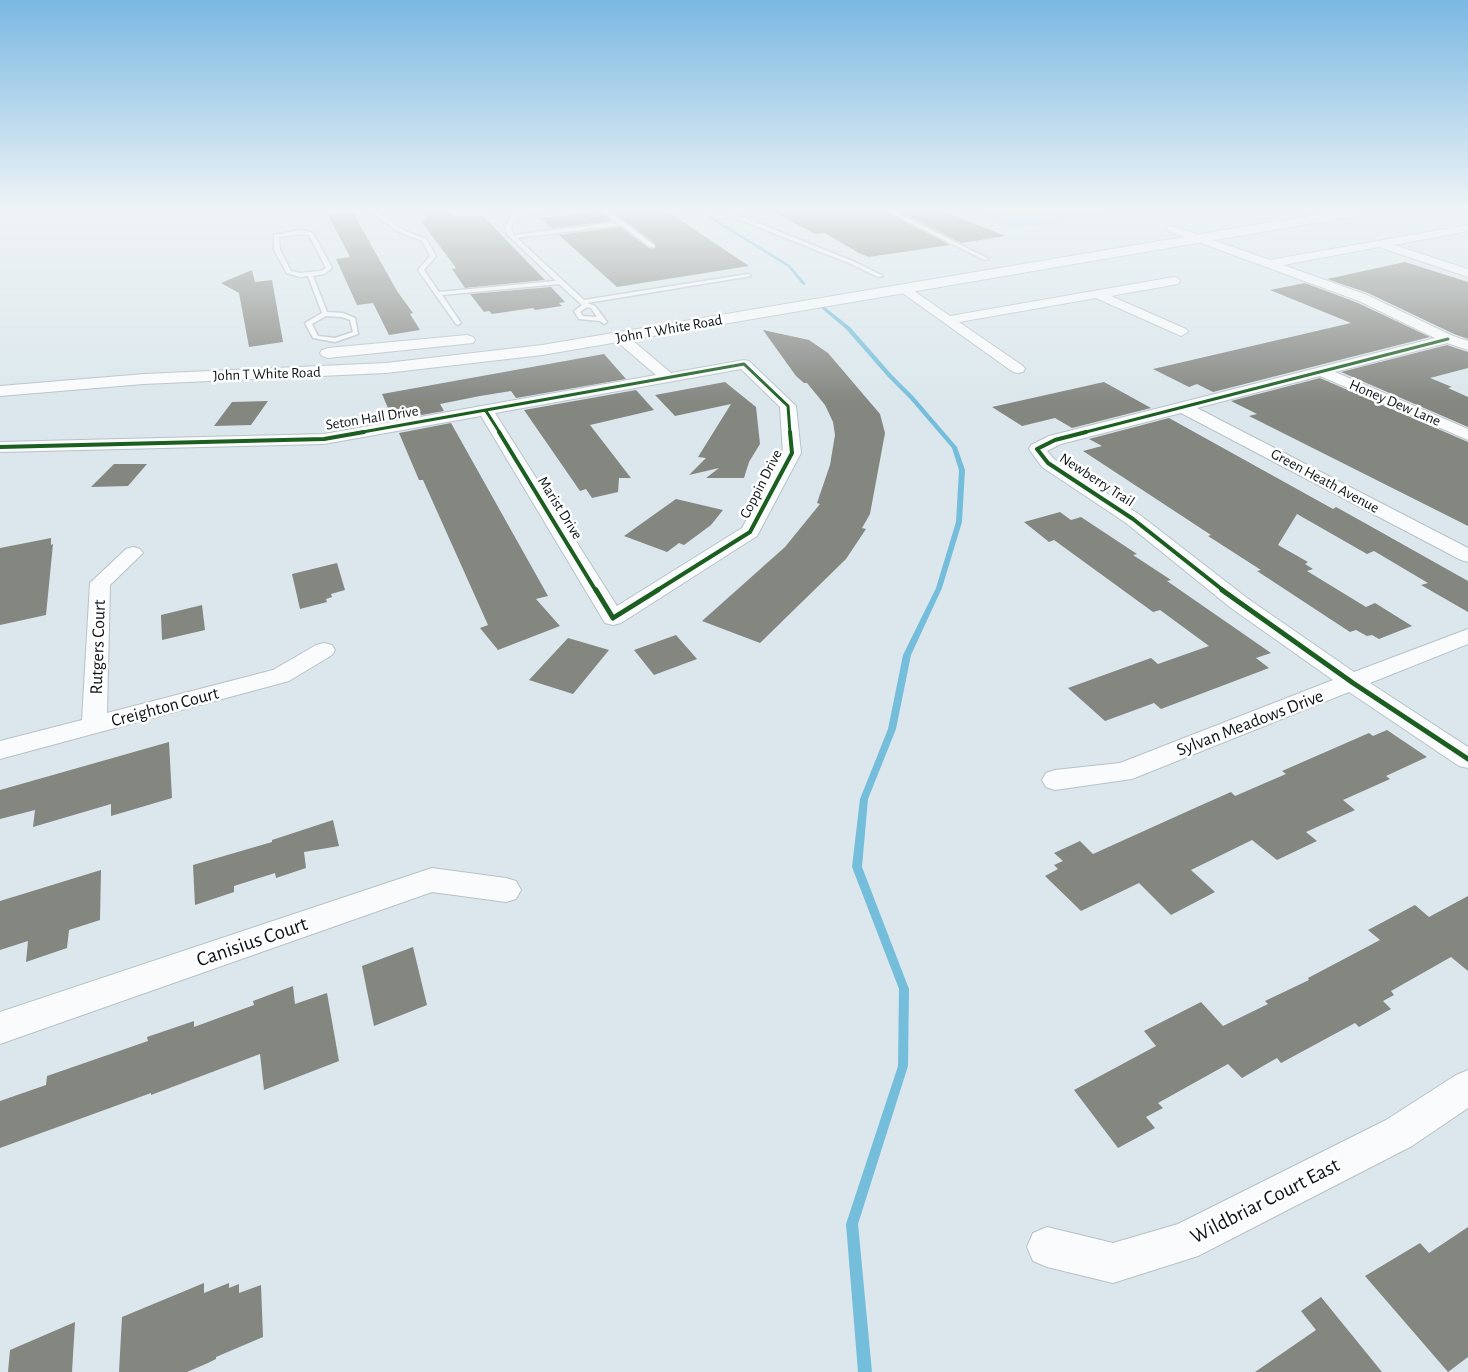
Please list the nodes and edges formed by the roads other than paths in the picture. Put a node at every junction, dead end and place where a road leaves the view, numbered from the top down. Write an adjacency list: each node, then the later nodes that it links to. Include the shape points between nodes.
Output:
1 (310, 275): 16 (lane)
2 (425, 275): 13 (lane)
3 (553, 275): 11 (lane)
4 (886, 275): 8 (main road)
5 (986, 275): 12 (main road, John T White Road)
6 (1300, 275): 24 (street, via 1363,298)
7 (748, 276): 15 (lane)
8 (880, 276): 9 (main road); 12 (main road)
9 (850, 281)
10 (1174, 281): 14 (street)
11 (560, 282): 13 (lane); 15 (lane)
12 (903, 289): 17 (street); 22 (main road, John T White Road)
13 (438, 294): 19 (lane)
14 (1097, 294): 17 (street); 21 (street)
15 (584, 304): 18 (lane, via 593,307); 18 (lane, via 577,311 581,318)
16 (325, 314): 25 (lane, via 308,323 316,338); 25 (lane, via 343,314 353,319 356,333)
17 (948, 320): 29 (street)
18 (607, 321): 20 (main road, John T White Road); 22 (main road)
19 (458, 324)
20 (571, 327)
21 (1181, 332)
22 (620, 337): 31 (street); 32 (main road, John T White Road, via 542,350 386,368 144,379)
23 (479, 339): 25 (main road, John T White Road)
24 (1448, 339): 26 (street); 30 (street, Newberry Trail)
25 (337, 346): 27 (main road, John T White Road)
26 (1468, 346)
27 (310, 353)
28 (744, 364): 31 (street, Seton Hall Drive); 39 (street, Coppin Drive, via 788,406 792,453 750,532)
29 (1018, 369)
30 (1322, 372): 33 (street, Newberry Trail); 35 (street, Honey Dew Lane)
31 (668, 378): 34 (street, Seton Hall Drive)
32 (0, 392)
33 (1182, 407): 38 (street, Green Heath Avenue); 42 (street, Newberry Trail, via 1056,440 1037,449 1048,463 1133,519 1239,602)
34 (486, 412): 36 (street, Seton Hall Drive, via 324,439); 39 (street, Marist Drive)
35 (1468, 435)
36 (0, 446)
37 (134, 553): 43 (street, Rutgers Court, via 100,583)
38 (1468, 556)
39 (613, 618)
40 (1468, 636): 42 (street, Sylvan Meadows Drive)
41 (324, 650): 43 (street, Creighton Court, via 281,676)
42 (1353, 683): 45 (street, Newberry Trail); 46 (street, Sylvan Meadows Drive, via 1123,772)
43 (94, 725): 44 (street, Creighton Court)
44 (0, 750)
45 (1468, 759)
46 (1055, 780)
47 (506, 890): 48 (street, Canisius Court, via 432,880)
48 (0, 1028)
49 (1468, 1087): 50 (street, Wildbriar Court East, via 1399,1133 1184,1242 1114,1263)
50 (1047, 1247)

